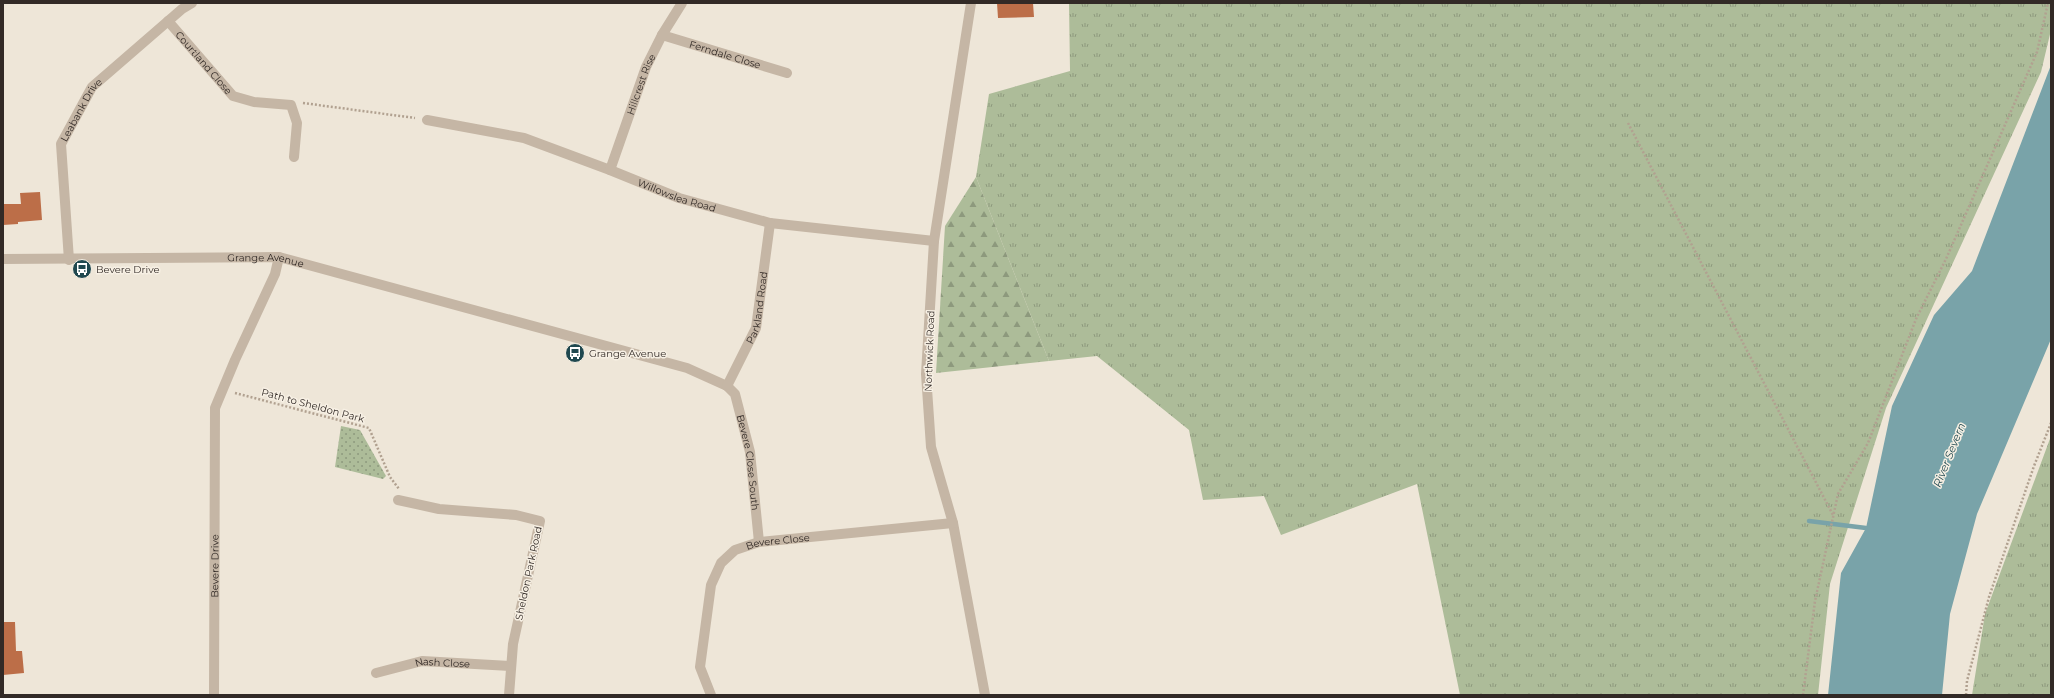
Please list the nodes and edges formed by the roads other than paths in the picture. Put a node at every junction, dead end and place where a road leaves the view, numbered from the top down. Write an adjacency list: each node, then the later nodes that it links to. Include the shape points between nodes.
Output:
1 (192, 3): 4 (street, Leabank Drive)
2 (682, 3): 5 (street, Hillcrest Rise)
3 (971, 3): 11 (street, Northwick Road)
4 (168, 21): 8 (street, Courtland Close, via 233,96 254,102 291,105 297,123); 14 (street, Leabank Drive, via 92,87 61,144)
5 (662, 35): 6 (street, Ferndale Close); 9 (street, Hillcrest Rise, via 646,68)
6 (788, 72)
7 (428, 120): 9 (street, Willowslea Road, via 524,138)
8 (294, 157)
9 (610, 170): 10 (street, Willowslea Road, via 679,198)
10 (770, 223): 11 (street, Willowslea Road); 15 (street, Parkland Road, via 756,328)
11 (934, 241): 17 (street, Northwick Road, via 926,374 931,448)
12 (280, 258): 14 (street, Grange Avenue); 15 (street, Grange Avenue, via 687,368); 21 (street, Bevere Drive, via 215,408)
13 (3, 259): 14 (street, Grange Avenue)
14 (68, 260)
15 (727, 386): 18 (street, Bevere Close South, via 735,394 750,452)
16 (398, 500): 19 (street, Sheldon Park Road, via 446,510 516,515 540,522 513,644)
17 (953, 523): 18 (street, Bevere Close); 24 (street, Northwick Road)
18 (758, 542): 23 (street, Bevere Close, via 735,550 721,563 711,585 700,667)
19 (511, 666): 20 (street, Nash Close, via 422,661); 22 (street, Sheldon Park Road)
20 (376, 673)
21 (214, 695)
22 (509, 695)
23 (711, 695)
24 (986, 695)

